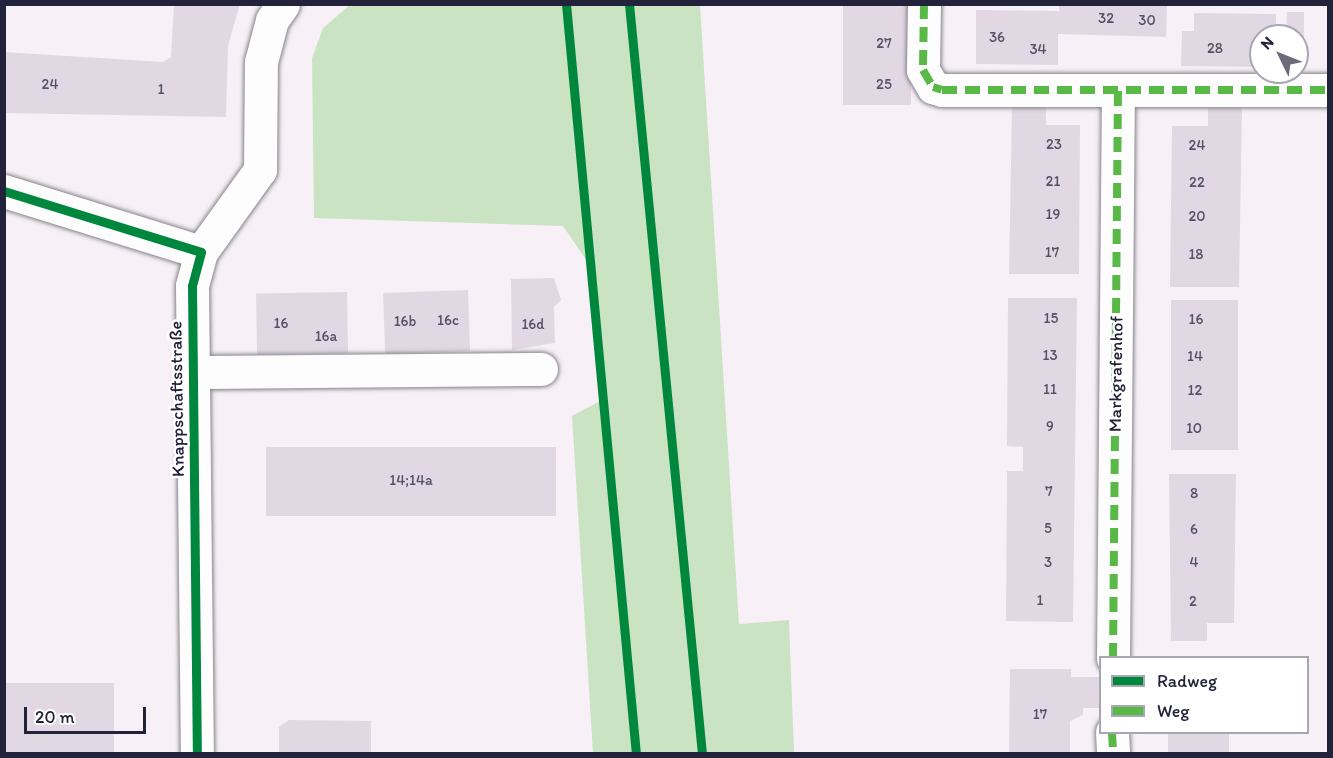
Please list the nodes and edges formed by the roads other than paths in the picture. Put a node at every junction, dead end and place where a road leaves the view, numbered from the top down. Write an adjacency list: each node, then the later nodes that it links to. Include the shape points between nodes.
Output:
1 (283, 4): 6 (street, via 272,20 261,62 260,170)
2 (924, 4): 3 (street, via 923,70 933,87)
3 (1118, 90): 4 (street); 9 (street, Markgrafenhof)
4 (1329, 90)
5 (4, 191): 6 (street)
6 (201, 252): 8 (street, Knappschaftsstraße, via 192,286)
7 (541, 369): 8 (street)
8 (193, 372): 11 (street, Knappschaftsstraße)
9 (1113, 656)
10 (1113, 734): 12 (street)
11 (197, 753)
12 (1113, 753)

